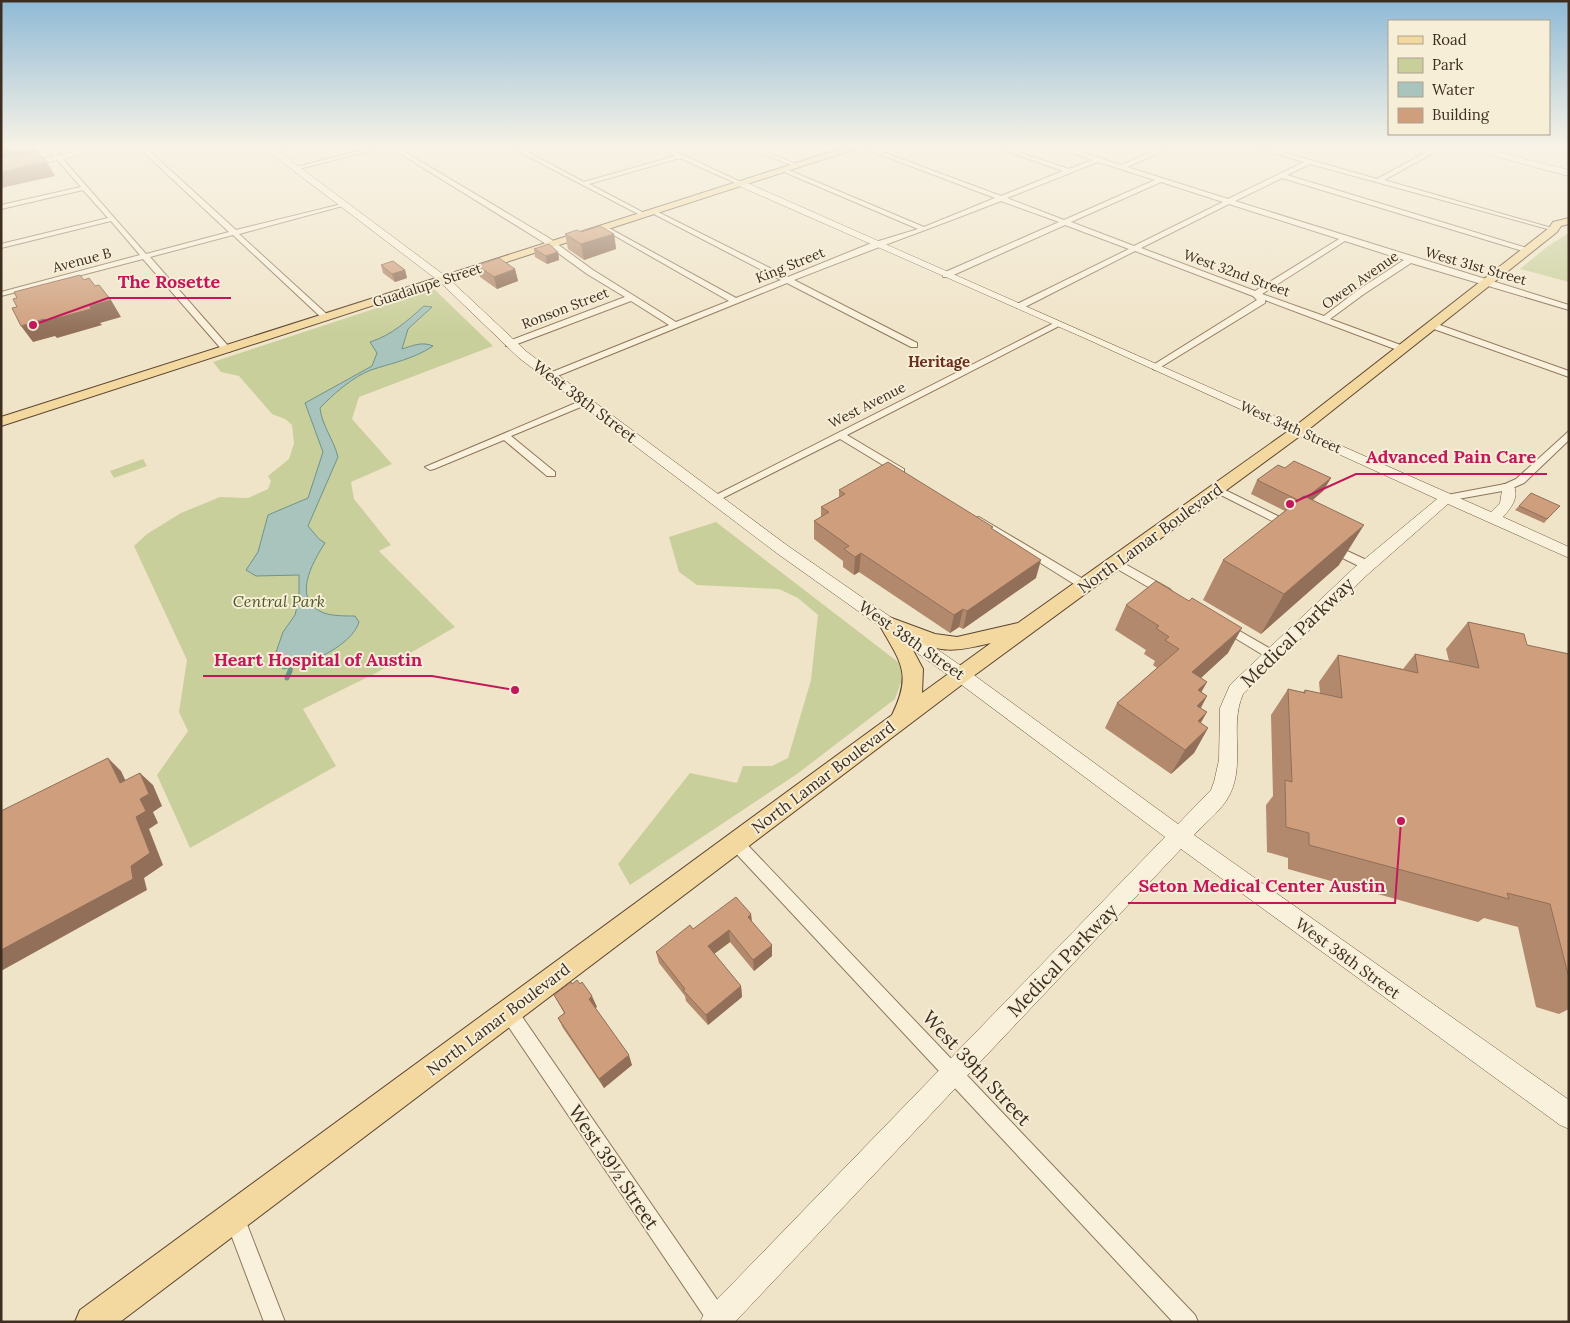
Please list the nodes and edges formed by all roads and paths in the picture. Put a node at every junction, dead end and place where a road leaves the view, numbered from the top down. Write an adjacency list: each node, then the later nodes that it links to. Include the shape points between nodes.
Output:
1 (104, 210): 18 (street)
2 (209, 210): 25 (street)
3 (322, 210): 25 (street, Avenue B)
4 (352, 210): 35 (street, West 38th Street)
5 (496, 210): 29 (street)
6 (642, 210): 17 (street)
7 (659, 210): 17 (main road, Guadalupe Street)
8 (800, 210): 27 (street, West 34th Street)
9 (878, 210): 23 (street)
10 (971, 210): 23 (street, King Street)
11 (1030, 210): 20 (street, West 32nd Street)
12 (1094, 210): 20 (street)
13 (1210, 210): 30 (street)
14 (1254, 210): 26 (street, West 31st Street)
15 (1394, 210): 31 (street)
16 (1481, 210): 24 (street)
17 (649, 213): 22 (main road, Guadalupe Street); 36 (street)
18 (112, 219): 28 (street); 32 (street)
19 (1569, 221): 24 (main road, North Lamar Boulevard, via 1557,224)
20 (1064, 223): 30 (street, West 32nd Street); 34 (street)
21 (1569, 227): 24 (main road)
22 (605, 228): 29 (main road, Guadalupe Street); 41 (street)
23 (924, 229): 27 (street, King Street)
24 (1553, 230): 31 (main road, North Lamar Boulevard)
25 (234, 233): 32 (street, Avenue B); 44 (street)
26 (1344, 239): 33 (street, West 31st Street); 39 (street)
27 (878, 244): 34 (street, West 34th Street); 36 (street, King Street)
28 (1, 246)
29 (551, 246): 35 (main road, Guadalupe Street); 40 (street)
30 (1132, 249): 39 (street, West 32nd Street); 42 (street)
31 (1529, 250): 37 (main road, North Lamar Boulevard)
32 (145, 256): 38 (street, Avenue B); 52 (street)
33 (1410, 260): 37 (street, West 31st Street); 45 (street, Owen Avenue)
34 (946, 275): 42 (street, West 34th Street)
35 (444, 280): 44 (main road, Guadalupe Street); 49 (street, West 38th Street)
36 (786, 280): 41 (street, King Street); 50 (street)
37 (1487, 283): 43 (street, West 31st Street); 48 (main road, North Lamar Boulevard)
38 (1, 294)
39 (1256, 294): 45 (street, West 32nd Street); 53 (street, via 1262,301)
40 (631, 298): 47 (street); 49 (street, Ronson Street)
41 (735, 301): 47 (street, King Street)
42 (1020, 306): 46 (street, West 34th Street)
43 (1569, 308)
44 (327, 318): 52 (main road, Guadalupe Street)
45 (1324, 320): 51 (street, West 32nd Street)
46 (1058, 324): 53 (street, West 34th Street); 60 (street, West Avenue)
47 (676, 326): 55 (street, King Street)
48 (1434, 326): 51 (main road, North Lamar Boulevard); 54 (street)
49 (509, 344): 55 (street, West 38th Street)
50 (914, 345)
51 (1403, 349): 58 (main road, North Lamar Boulevard)
52 (227, 350): 57 (main road, Guadalupe Street)
53 (1156, 367): 58 (street, West 34th Street)
54 (1569, 374)
55 (550, 376): 56 (street, West 38th Street)
56 (585, 402): 61 (street); 69 (street, West 38th Street)
57 (1, 422)
58 (1299, 430): 68 (main road, North Lamar Boulevard); 70 (street, West 34th Street)
59 (1569, 434): 62 (street)
60 (840, 435): 66 (street); 69 (street, West Avenue)
61 (505, 436): 64 (street); 65 (street)
62 (1557, 445): 63 (street); 67 (street, via 1520,481)
63 (1569, 449)
64 (430, 468)
65 (551, 474)
66 (914, 480)
67 (1508, 487): 70 (street); 72 (street, via 1506,504)
68 (1217, 488): 73 (street); 76 (main road, North Lamar Boulevard)
69 (715, 498): 81 (street, West 38th Street)
70 (1447, 498): 72 (street, West 34th Street); 77 (street, Medical Parkway)
71 (972, 516): 78 (street)
72 (1493, 519): 75 (street, West 34th Street)
73 (1301, 532)
74 (1318, 540): 77 (street)
75 (1569, 553)
76 (1116, 563): 78 (main road, North Lamar Boulevard); 79 (street)
77 (1368, 566): 83 (street, Medical Parkway)
78 (1086, 586): 82 (main road, North Lamar Boulevard)
79 (1179, 600)
80 (1213, 620): 83 (street)
81 (889, 624): 82 (main road, via 933,641 961,644); 84 (street, West 38th Street); 85 (main road, via 916,674 914,690)
82 (1026, 628): 84 (main road, North Lamar Boulevard)
83 (1272, 654): 86 (street, Medical Parkway, via 1236,690 1229,706 1230,757 1227,779 1219,795)
84 (961, 675): 85 (main road, North Lamar Boulevard); 86 (street, West 38th Street)
85 (900, 720): 87 (main road, North Lamar Boulevard)
86 (1179, 836): 89 (street, Medical Parkway); 90 (street, West 38th Street)
87 (735, 842): 88 (main road, North Lamar Boulevard); 89 (street, West 39th Street)
88 (508, 1012): 91 (main road, North Lamar Boulevard); 92 (street, West 39½ Street)
89 (953, 1074): 92 (street, Medical Parkway); 95 (street, West 39th Street)
90 (1569, 1116)
91 (234, 1216): 93 (main road, North Lamar Boulevard); 94 (street)
92 (718, 1321)
93 (92, 1322)
94 (275, 1322)
95 (1188, 1322)

